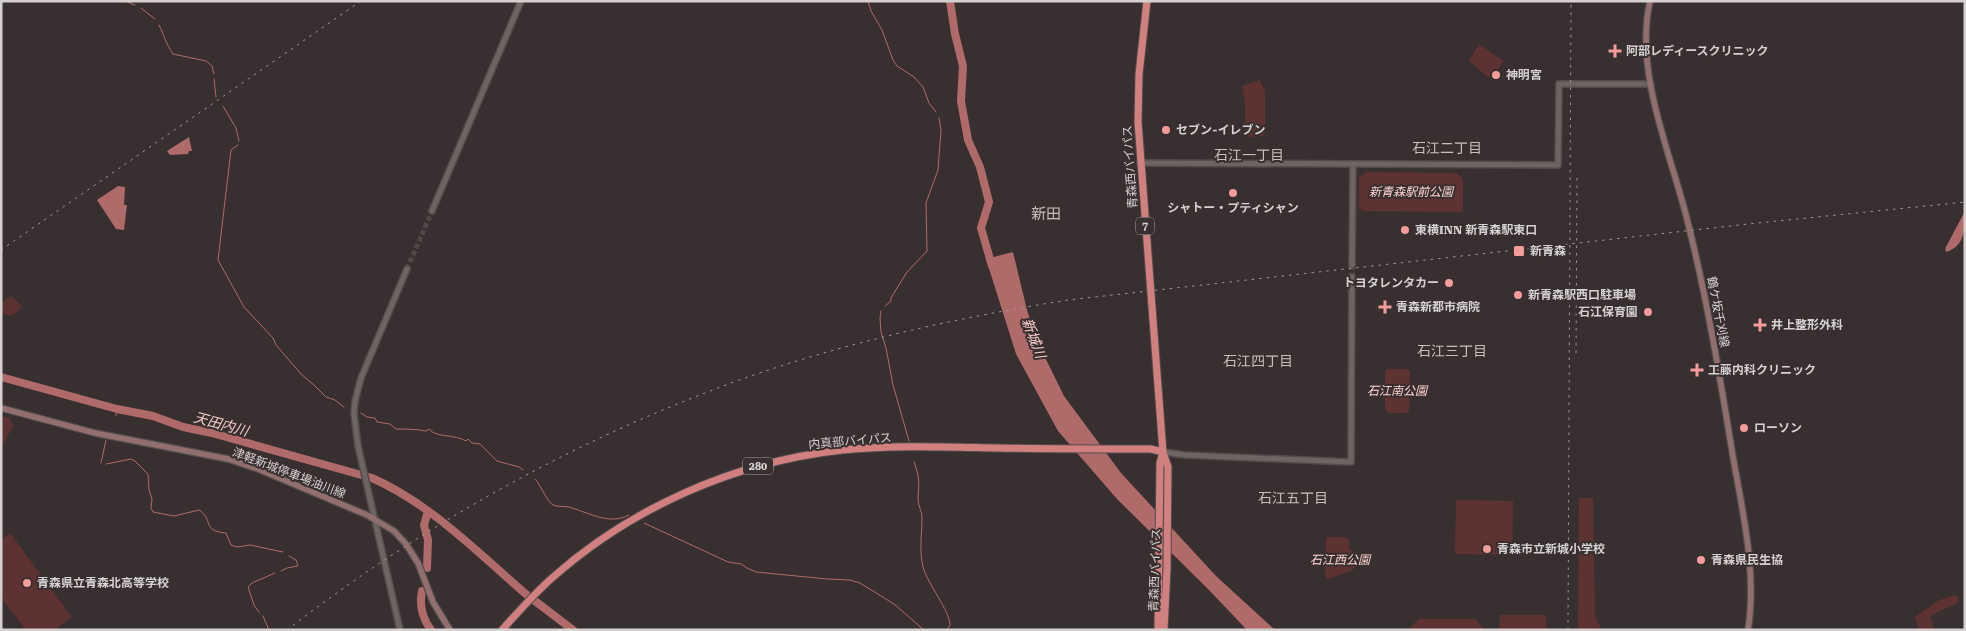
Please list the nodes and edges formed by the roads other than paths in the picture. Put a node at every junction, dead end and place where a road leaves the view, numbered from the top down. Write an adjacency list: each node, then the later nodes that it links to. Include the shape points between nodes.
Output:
1 (521, 1): 7 (street)
2 (1147, 1): 5 (highway, 青森西バイパス / 7, via 1139,74)
3 (1650, 1): 4 (main road, 鶴ケ坂千刈線, via 1646,37)
4 (1651, 84): 6 (street, via 1559,84 1558,165); 19 (main road, 鶴ケ坂千刈線, via 1687,218 1711,327 1747,546)
5 (1140, 163): 6 (street); 12 (highway, 青森西バイパス / 7)
6 (1353, 164): 8 (street)
7 (432, 211)
8 (1352, 265)
9 (407, 269): 13 (street, via 361,378 355,401 356,433)
10 (1352, 278): 12 (street, via 1351,462)
11 (1, 408): 13 (main road, 津軽新城停車場油川線, via 96,434 235,461)
12 (1163, 452): 16 (highway, 内真部バイパス / 280, via 1152,449 858,449 808,455 748,469 669,500 620,527 552,579); 17 (highway, 青森西バイパス / 7, via 1160,463); 18 (highway, 青森西バイパス / 7, via 1168,467)
13 (375, 519): 14 (street); 15 (main road, 津軽新城停車場油川線, via 394,531 406,544)
14 (400, 630)
15 (450, 630)
16 (502, 630)
17 (1158, 630)
18 (1164, 630)
19 (1748, 630)

